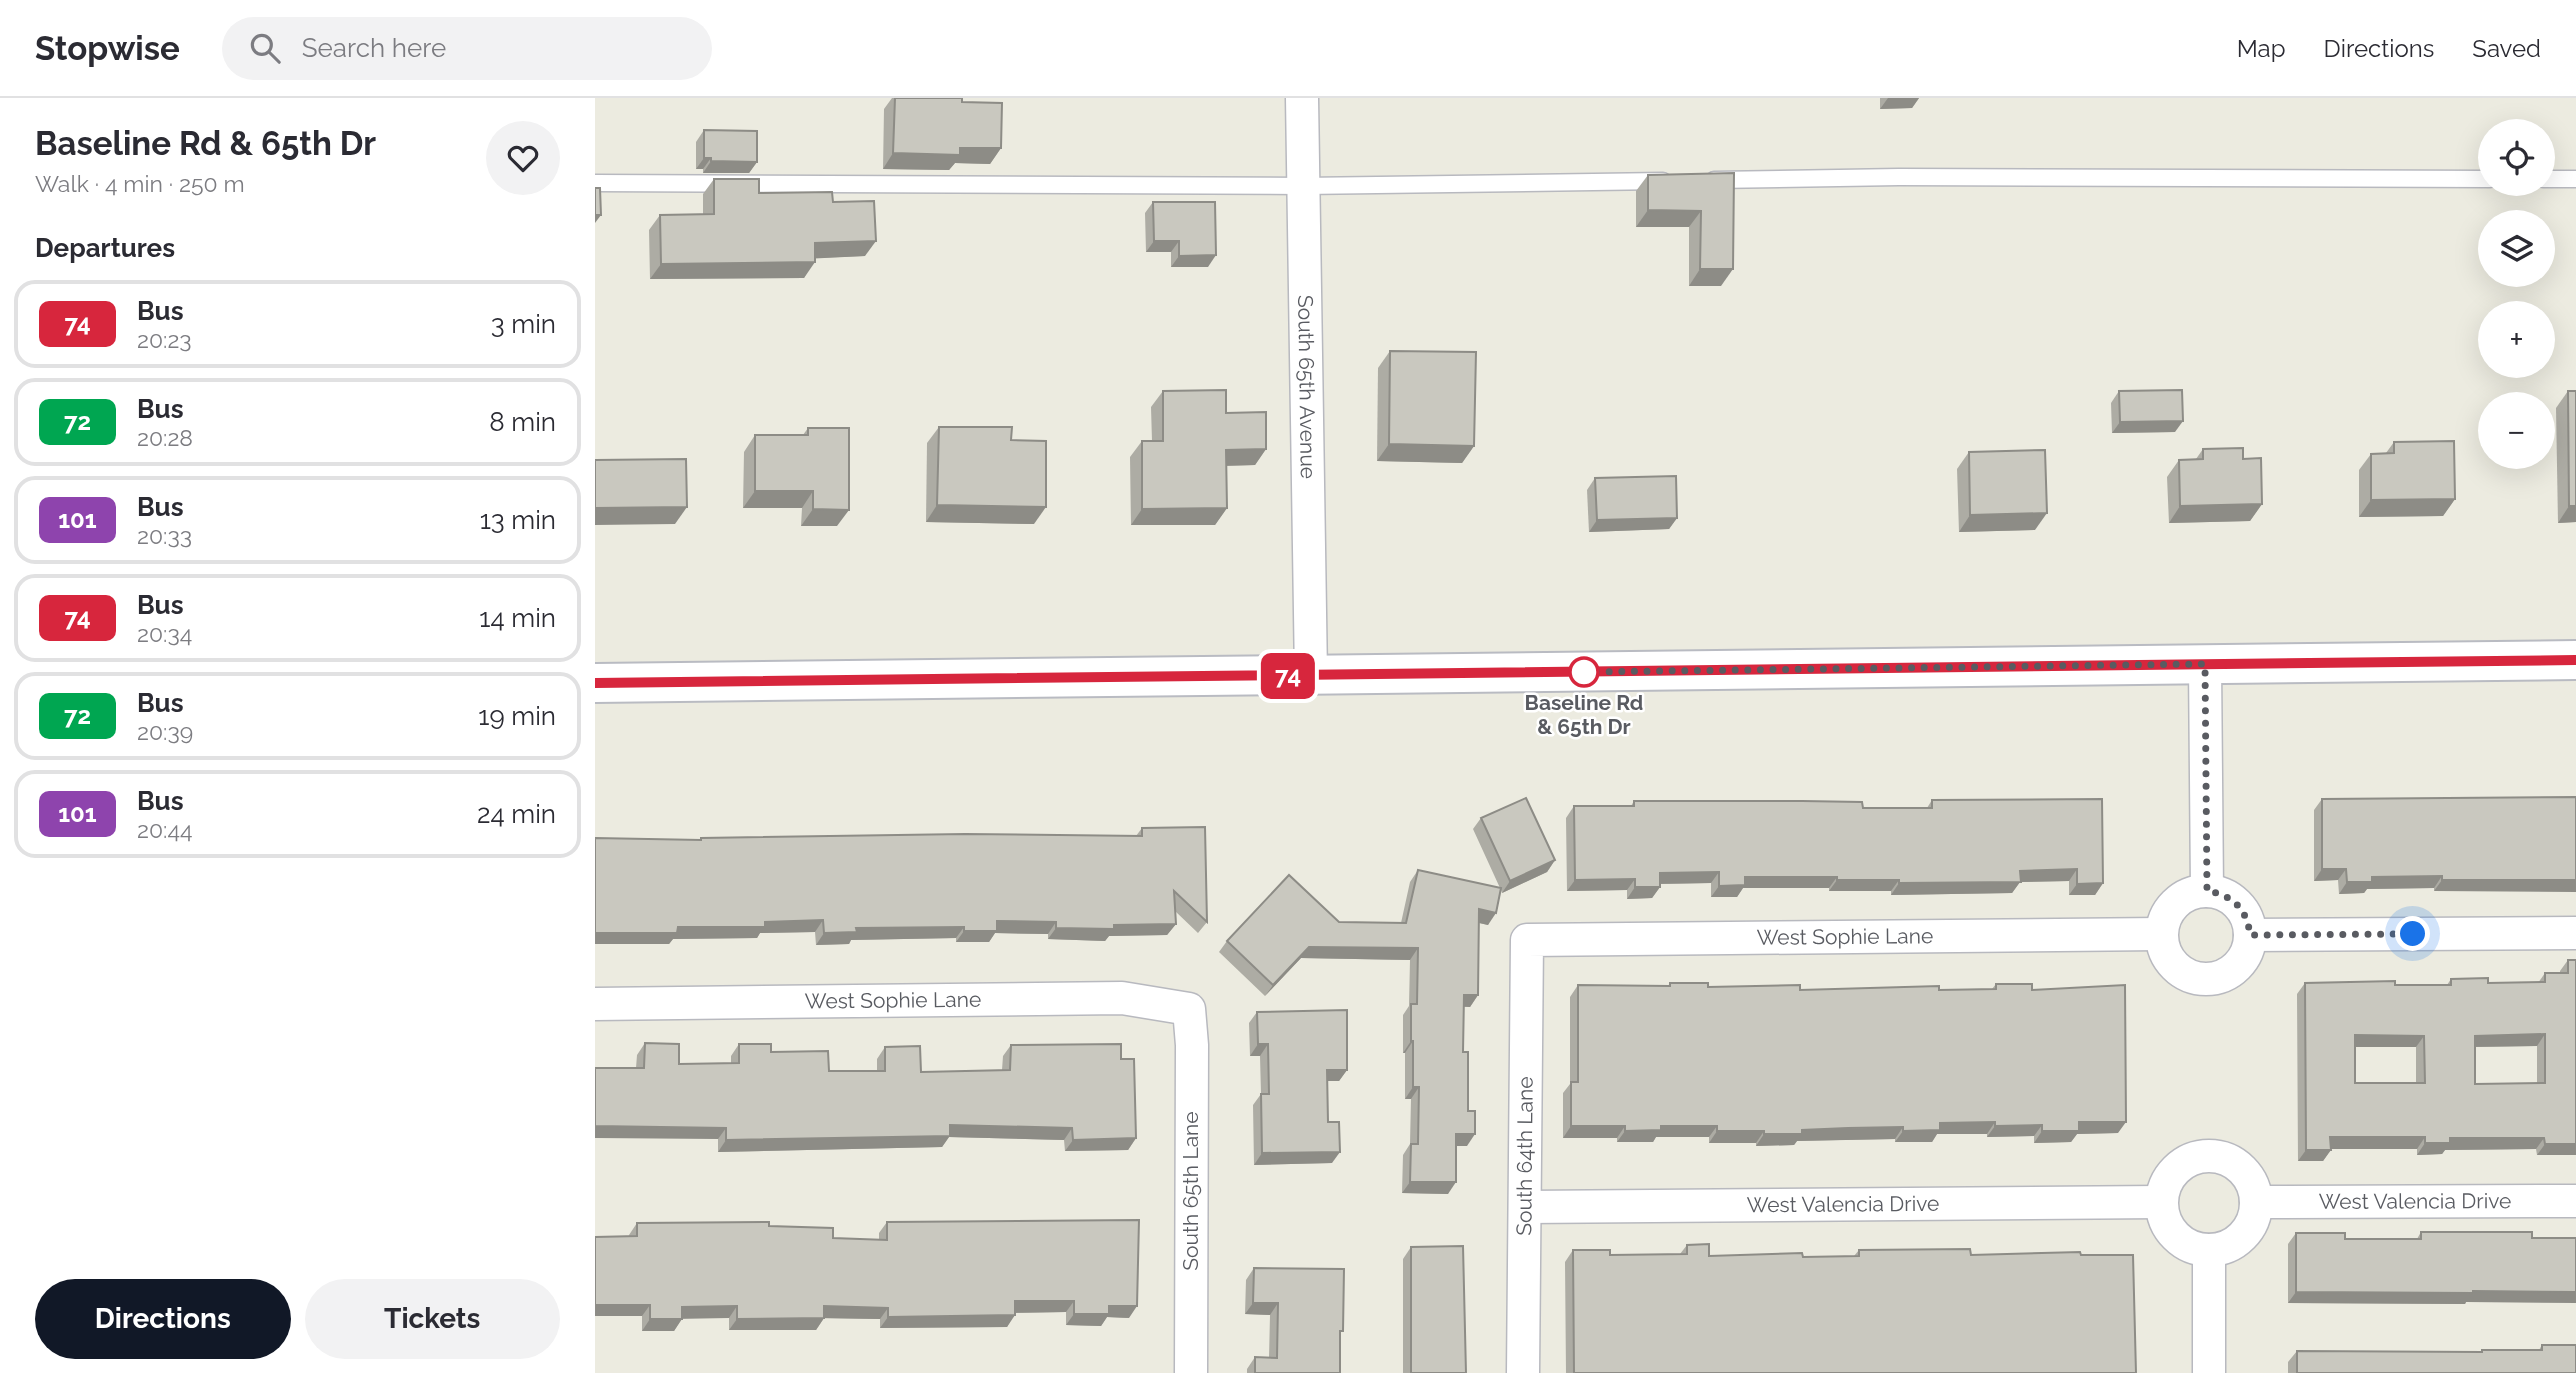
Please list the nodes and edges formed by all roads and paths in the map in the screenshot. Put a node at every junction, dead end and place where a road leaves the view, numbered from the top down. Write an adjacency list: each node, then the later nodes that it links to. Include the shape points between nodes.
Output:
1 (1302, 98): 8 (street, South 65th Avenue)
2 (2478, 179): 5 (lane)
3 (2555, 179): 4 (lane)
4 (2576, 179)
5 (1705, 180)
6 (1677, 181): 8 (lane)
7 (595, 183): 8 (lane)
8 (1303, 186): 11 (street, South 65th Avenue)
9 (2576, 660): 10 (main road)
10 (2205, 664): 11 (main road); 13 (street)
11 (1311, 676): 12 (main road)
12 (595, 683)
13 (2207, 891): 15 (street, via 2181,898 2170,908); 16 (street, via 2237,904 2245,913)
14 (2576, 933): 16 (street)
15 (2161, 934): 16 (street, via 2168,958 2199,979 2235,968 2249,947); 17 (street, West Sophie Lane)
16 (2250, 935)
17 (1527, 940): 23 (street, South 64th Lane)
18 (595, 1004): 19 (street, West Sophie Lane, via 1122,998)
19 (1189, 1009): 25 (street, South 65th Lane)
20 (2576, 1201): 22 (street, West Valencia Drive)
21 (2161, 1202): 22 (street, via 2164,1186 2185,1162 2217,1156 2245,1172); 23 (street, West Valencia Drive); 24 (street, via 2170,1231 2188,1245)
22 (2256, 1202): 24 (street, via 2254,1217 2242,1236 2224,1248)
23 (1526, 1207): 26 (street, South 64th Lane)
24 (2209, 1250): 27 (street)
25 (1191, 1373)
26 (1523, 1373)
27 (2209, 1373)

